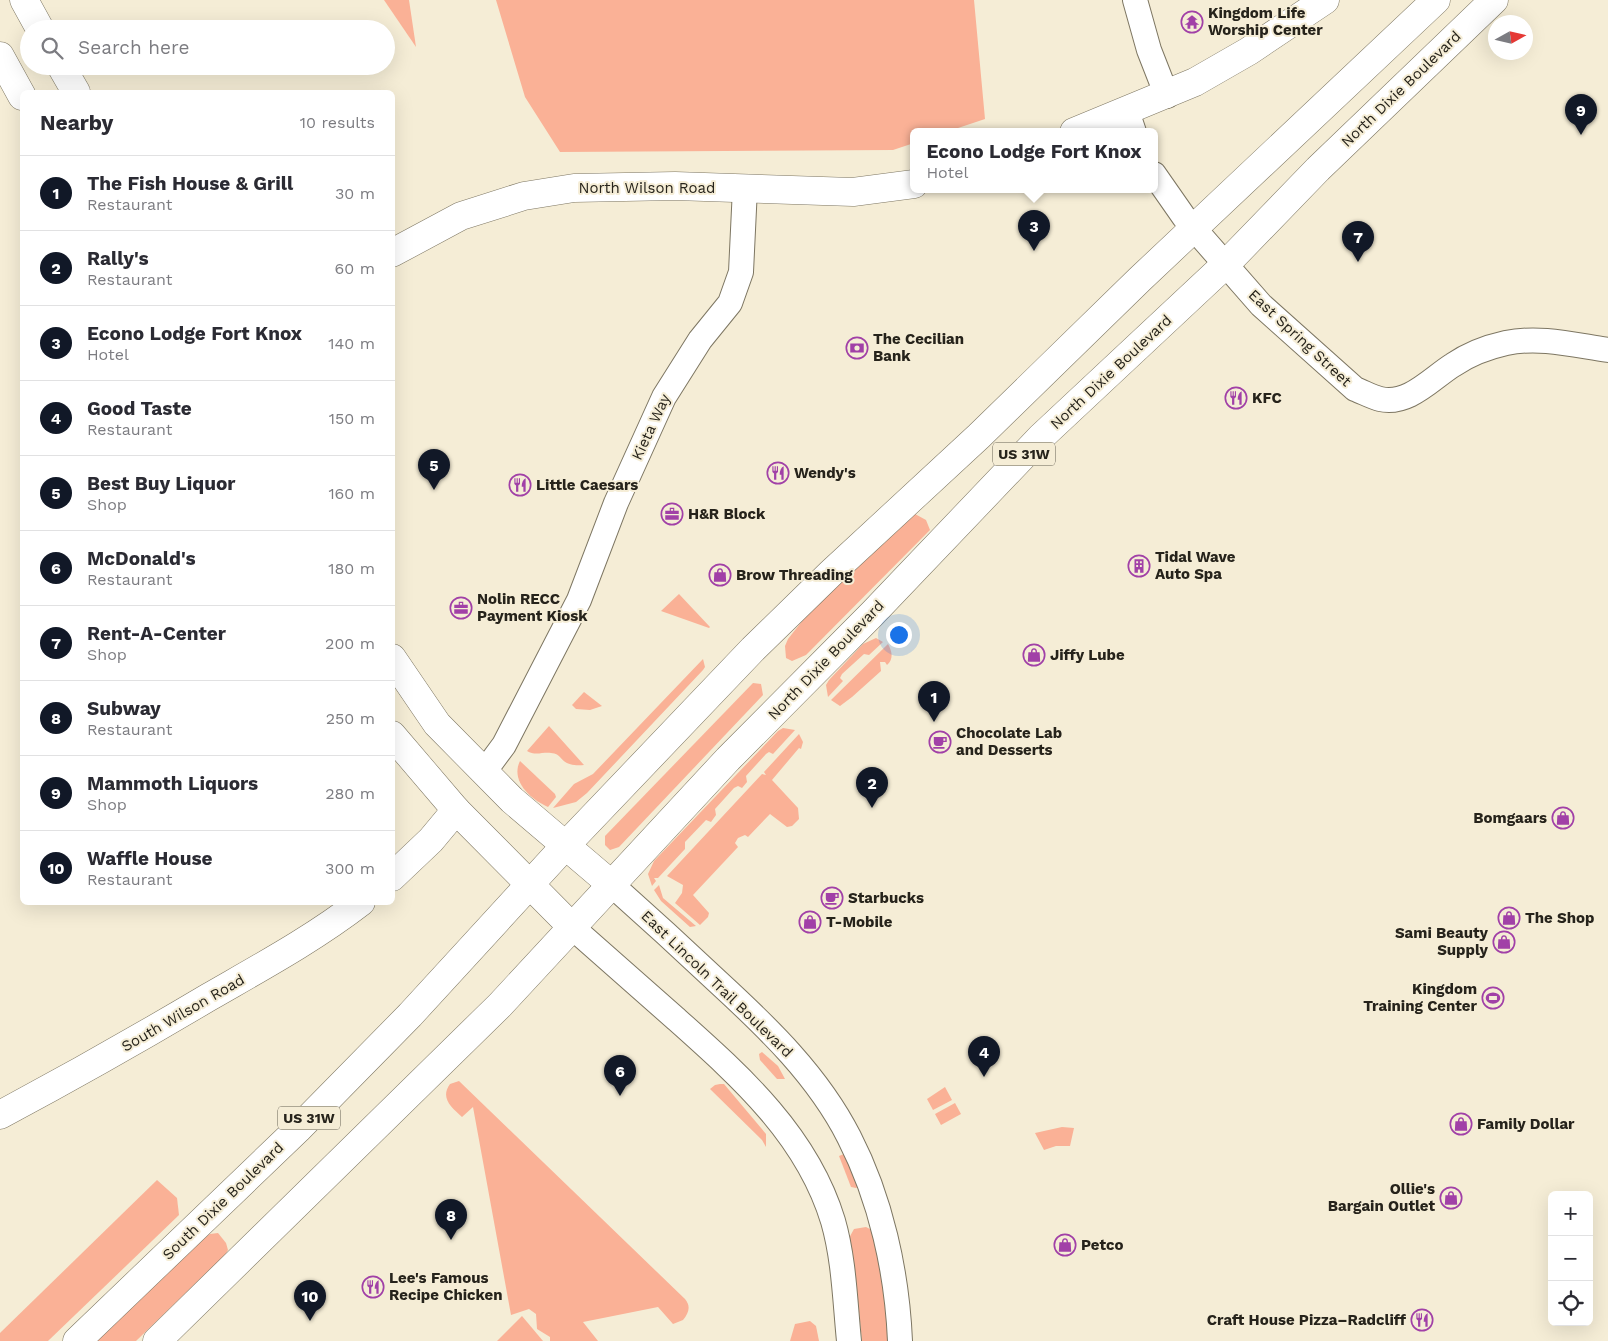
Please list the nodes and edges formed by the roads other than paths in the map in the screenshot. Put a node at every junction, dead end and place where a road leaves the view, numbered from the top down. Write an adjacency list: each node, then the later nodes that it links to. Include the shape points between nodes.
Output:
1 (24, 0): 6 (main road)
2 (1135, 0): 11 (street)
3 (1325, 0): 11 (main road, via 1249,51)
4 (1436, 0): 17 (main road, US 31W)
5 (1494, 0): 19 (main road, North Dixie Boulevard / US 31W, via 1318,169)
6 (35, 20)
7 (0, 56): 10 (main road)
8 (66, 75): 9 (main road)
9 (75, 90)
10 (20, 92)
11 (1167, 96): 12 (main road)
12 (1130, 122): 13 (main road)
13 (1096, 128)
14 (1158, 180): 17 (street, East Spring Street)
15 (910, 185): 16 (main road, North Wilson Road, via 854,192)
16 (745, 188): 18 (main road, North Wilson Road, via 574,188 524,196 461,216); 23 (street, Kieta Way, via 741,272 730,303 700,340 664,397 616,503 579,600 504,745)
17 (1195, 228): 19 (street, East Spring Street); 25 (main road, US 31W, via 809,594)
18 (395, 251)
19 (1226, 264): 20 (street, East Spring Street, via 1261,305 1355,389 1381,400 1410,395 1470,355 1506,343 1547,340); 28 (main road, North Dixie Boulevard / US 31W, via 1081,398 997,482 728,759)
20 (1608, 350)
21 (395, 662): 23 (main road, via 437,724)
22 (395, 739): 24 (main road)
23 (484, 772): 25 (main road)
24 (456, 810): 26 (main road, via 431,840); 27 (main road)
25 (565, 846): 27 (main road, US 31W); 28 (main road)
26 (395, 874)
27 (531, 884): 30 (main road); 32 (main road, South Dixie Boulevard / US 31W, via 305,1122)
28 (612, 884): 30 (main road, North Dixie Boulevard / US 31W); 35 (street, East Lincoln Trail Boulevard, via 756,1017 797,1061 833,1110 862,1163 881,1221 894,1284)
29 (357, 905): 31 (main road, South Wilson Road, via 256,972)
30 (573, 928): 33 (main road, US 31W); 34 (street, via 722,1060 774,1113 796,1141 833,1222)
31 (0, 1115)
32 (77, 1341)
33 (157, 1341)
34 (849, 1341)
35 (900, 1341)

